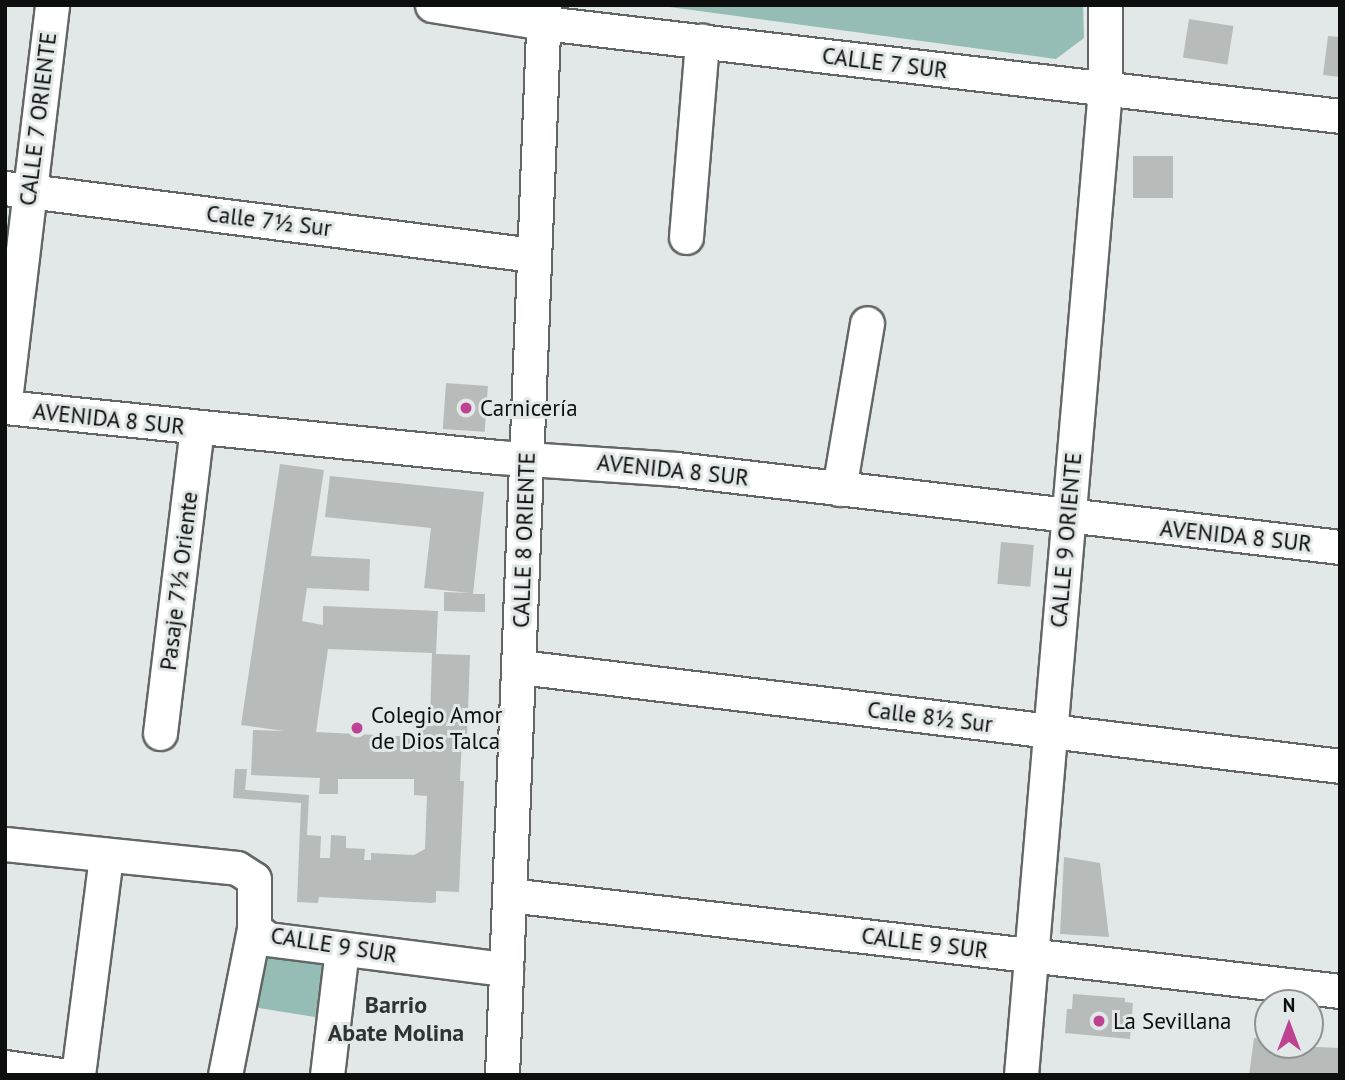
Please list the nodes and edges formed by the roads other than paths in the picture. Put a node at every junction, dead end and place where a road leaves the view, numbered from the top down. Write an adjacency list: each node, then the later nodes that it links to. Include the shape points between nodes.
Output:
1 (52, 5): 8 (street, CALLE 7 ORIENTE)
2 (432, 5): 4 (street, CALLE 7 SUR)
3 (1105, 5): 6 (street, CALLE 9 ORIENTE)
4 (544, 14): 5 (street, CALLE 7 SUR); 10 (street, CALLE 8 ORIENTE)
5 (702, 41): 6 (street, CALLE 7 SUR); 9 (street)
6 (1105, 89): 7 (street, CALLE 7 SUR); 17 (street, CALLE 9 ORIENTE)
7 (1340, 116)
8 (18, 190): 10 (street, Calle 7½ Sur); 12 (street, CALLE 7 ORIENTE)
9 (685, 237)
10 (533, 255): 15 (street, CALLE 8 ORIENTE)
11 (867, 323): 16 (street)
12 (5, 400)
13 (5, 407): 14 (street, AVENIDA 8 SUR)
14 (197, 428): 15 (street, AVENIDA 8 SUR); 21 (street, Pasaje 7½ Oriente)
15 (527, 458): 16 (street, AVENIDA 8 SUR, via 664,468); 19 (street, CALLE 8 ORIENTE)
16 (839, 489): 17 (street, AVENIDA 8 SUR)
17 (1068, 518): 18 (street, AVENIDA 8 SUR); 20 (street, CALLE 9 ORIENTE)
18 (1340, 547)
19 (520, 667): 20 (street, Calle 8½ Sur); 25 (street, CALLE 8 ORIENTE)
20 (1049, 731): 22 (street, Calle 8½ Sur); 28 (street, CALLE 9 ORIENTE)
21 (160, 733)
22 (1340, 766)
23 (5, 844): 24 (street, CALLE 9 SUR)
24 (106, 855): 26 (street, CALLE 9 SUR, via 237,868 254,879); 33 (street)
25 (509, 895): 28 (street, CALLE 9 SUR); 29 (street, CALLE 8 ORIENTE)
26 (254, 928): 27 (street, CALLE 9 SUR, via 267,939); 34 (street)
27 (342, 950): 29 (street, CALLE 9 SUR); 35 (street)
28 (1031, 955): 30 (street, CALLE 9 SUR); 37 (street, CALLE 9 ORIENTE)
29 (506, 969): 36 (street, CALLE 8 ORIENTE)
30 (1340, 991)
31 (5, 1067): 32 (street)
32 (61, 1075)
33 (78, 1075)
34 (225, 1075)
35 (327, 1075)
36 (502, 1075)
37 (1021, 1075)

